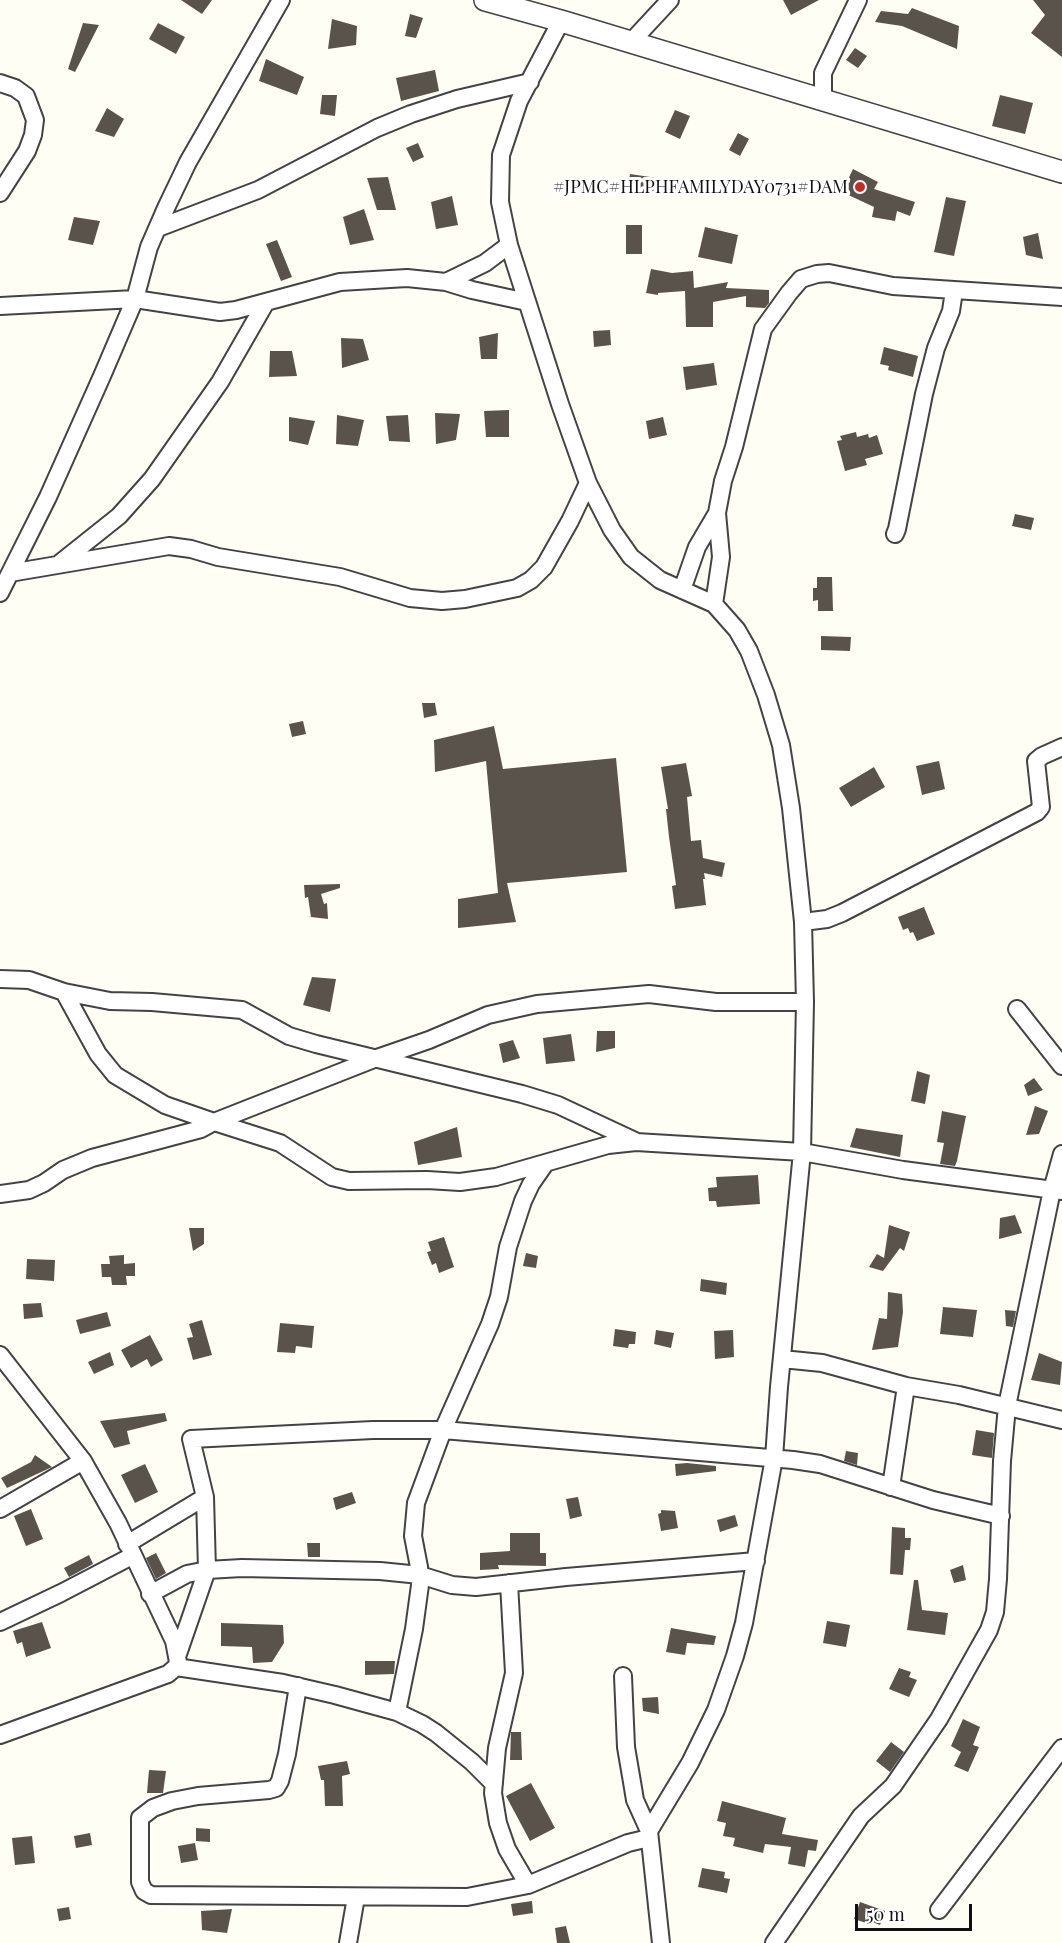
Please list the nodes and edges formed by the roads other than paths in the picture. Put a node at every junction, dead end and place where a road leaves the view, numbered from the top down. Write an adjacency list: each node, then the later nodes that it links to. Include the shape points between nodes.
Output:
1 (280, 0): 12 (street, via 188,162)
2 (485, 0): 5 (street)
3 (670, 0): 6 (street)
4 (858, 0): 9 (street, via 823,73)
5 (561, 21): 6 (street); 8 (street)
6 (631, 42): 9 (street)
7 (0, 82): 11 (street, via 26,96 36,120 27,151)
8 (530, 82): 12 (street, via 411,114 258,190); 13 (street, via 519,101 501,155 500,202)
9 (823, 101): 10 (street)
10 (1062, 172)
11 (0, 193)
12 (158, 228): 17 (street)
13 (509, 245): 14 (street, via 485,263); 19 (street)
14 (446, 282): 18 (street, via 407,278 340,282); 19 (street)
15 (954, 291): 16 (street); 22 (street, via 893,286 829,273 801,279 763,329); 23 (street, via 924,394)
16 (1062, 297)
17 (135, 299): 18 (street, via 220,312); 20 (street); 25 (street, via 48,497)
18 (266, 302): 24 (street, via 220,382 152,479 119,516)
19 (527, 302): 21 (street)
20 (0, 306)
21 (588, 483): 24 (street, via 544,567 531,580 517,588 465,599 410,598 340,576 169,546); 26 (street, via 631,557 660,580)
22 (717, 513): 26 (street, via 697,547); 28 (street, via 720,557)
23 (895, 534)
24 (57, 565): 25 (street)
25 (10, 573): 27 (street)
26 (682, 590): 28 (street)
27 (0, 593)
28 (714, 604): 30 (street, via 749,651 782,745)
29 (1062, 747): 30 (street, via 1036,761 1041,807 1037,812 842,913)
30 (803, 922): 33 (street)
31 (0, 979): 32 (street, via 29,981)
32 (64, 992): 35 (street, via 110,1001 242,1010 290,1036); 37 (street, via 98,1054 115,1076 165,1105)
33 (805, 1002): 35 (street, via 716,1002 649,994 537,1004 488,1015); 39 (street)
34 (1017, 1009): 36 (street)
35 (374, 1059): 37 (street); 38 (street, via 558,1105)
36 (1062, 1066)
37 (214, 1122): 41 (street, via 280,1143 332,1177 349,1181 460,1182 496,1178); 43 (street, via 92,1158 29,1190)
38 (636, 1142): 39 (street); 41 (street, via 608,1145)
39 (802, 1152): 42 (street); 45 (street)
40 (1062, 1154): 42 (street)
41 (545, 1164): 49 (street, via 523,1201 490,1324)
42 (1057, 1190): 47 (street)
43 (0, 1194)
44 (0, 1355): 51 (street)
45 (782, 1359): 46 (street, via 822,1363); 50 (street)
46 (906, 1386): 47 (street); 52 (street)
47 (1008, 1406): 48 (street); 55 (street)
48 (1062, 1420)
49 (442, 1430): 50 (street); 53 (street, via 191,1439); 59 (street, via 416,1503 413,1536)
50 (774, 1458): 52 (street, via 820,1464); 57 (street)
51 (82, 1461): 54 (street); 56 (street)
52 (891, 1486): 55 (street)
53 (205, 1497): 56 (street); 58 (street)
54 (0, 1509)
55 (1001, 1516): 76 (street, via 995,1612 989,1630 939,1719 893,1786 861,1816)
56 (130, 1550): 61 (street); 62 (street, via 61,1593)
57 (756, 1561): 60 (street); 70 (street, via 744,1623 716,1710)
58 (207, 1570): 59 (street, via 331,1569); 61 (street, via 187,1574); 63 (street)
59 (420, 1575): 60 (street, via 476,1587); 66 (street, via 414,1629)
60 (509, 1583): 69 (street, via 514,1672 499,1738)
61 (150, 1594): 63 (street, via 174,1641)
62 (0, 1622)
63 (177, 1660): 65 (street); 67 (street, via 168,1674)
64 (623, 1676): 70 (street, via 630,1773 635,1800)
65 (298, 1686): 66 (street); 72 (street, via 287,1754 276,1788 198,1796 144,1813 140,1882 151,1895)
66 (397, 1712): 69 (street, via 436,1733)
67 (0, 1735)
68 (1062, 1748): 73 (street)
69 (494, 1784): 71 (street, via 498,1823 507,1849)
70 (649, 1834): 71 (street); 75 (street)
71 (528, 1885): 72 (street, via 466,1898)
72 (356, 1897): 74 (street)
73 (939, 1910)
74 (348, 1943)
75 (661, 1943)
76 (774, 1943)

